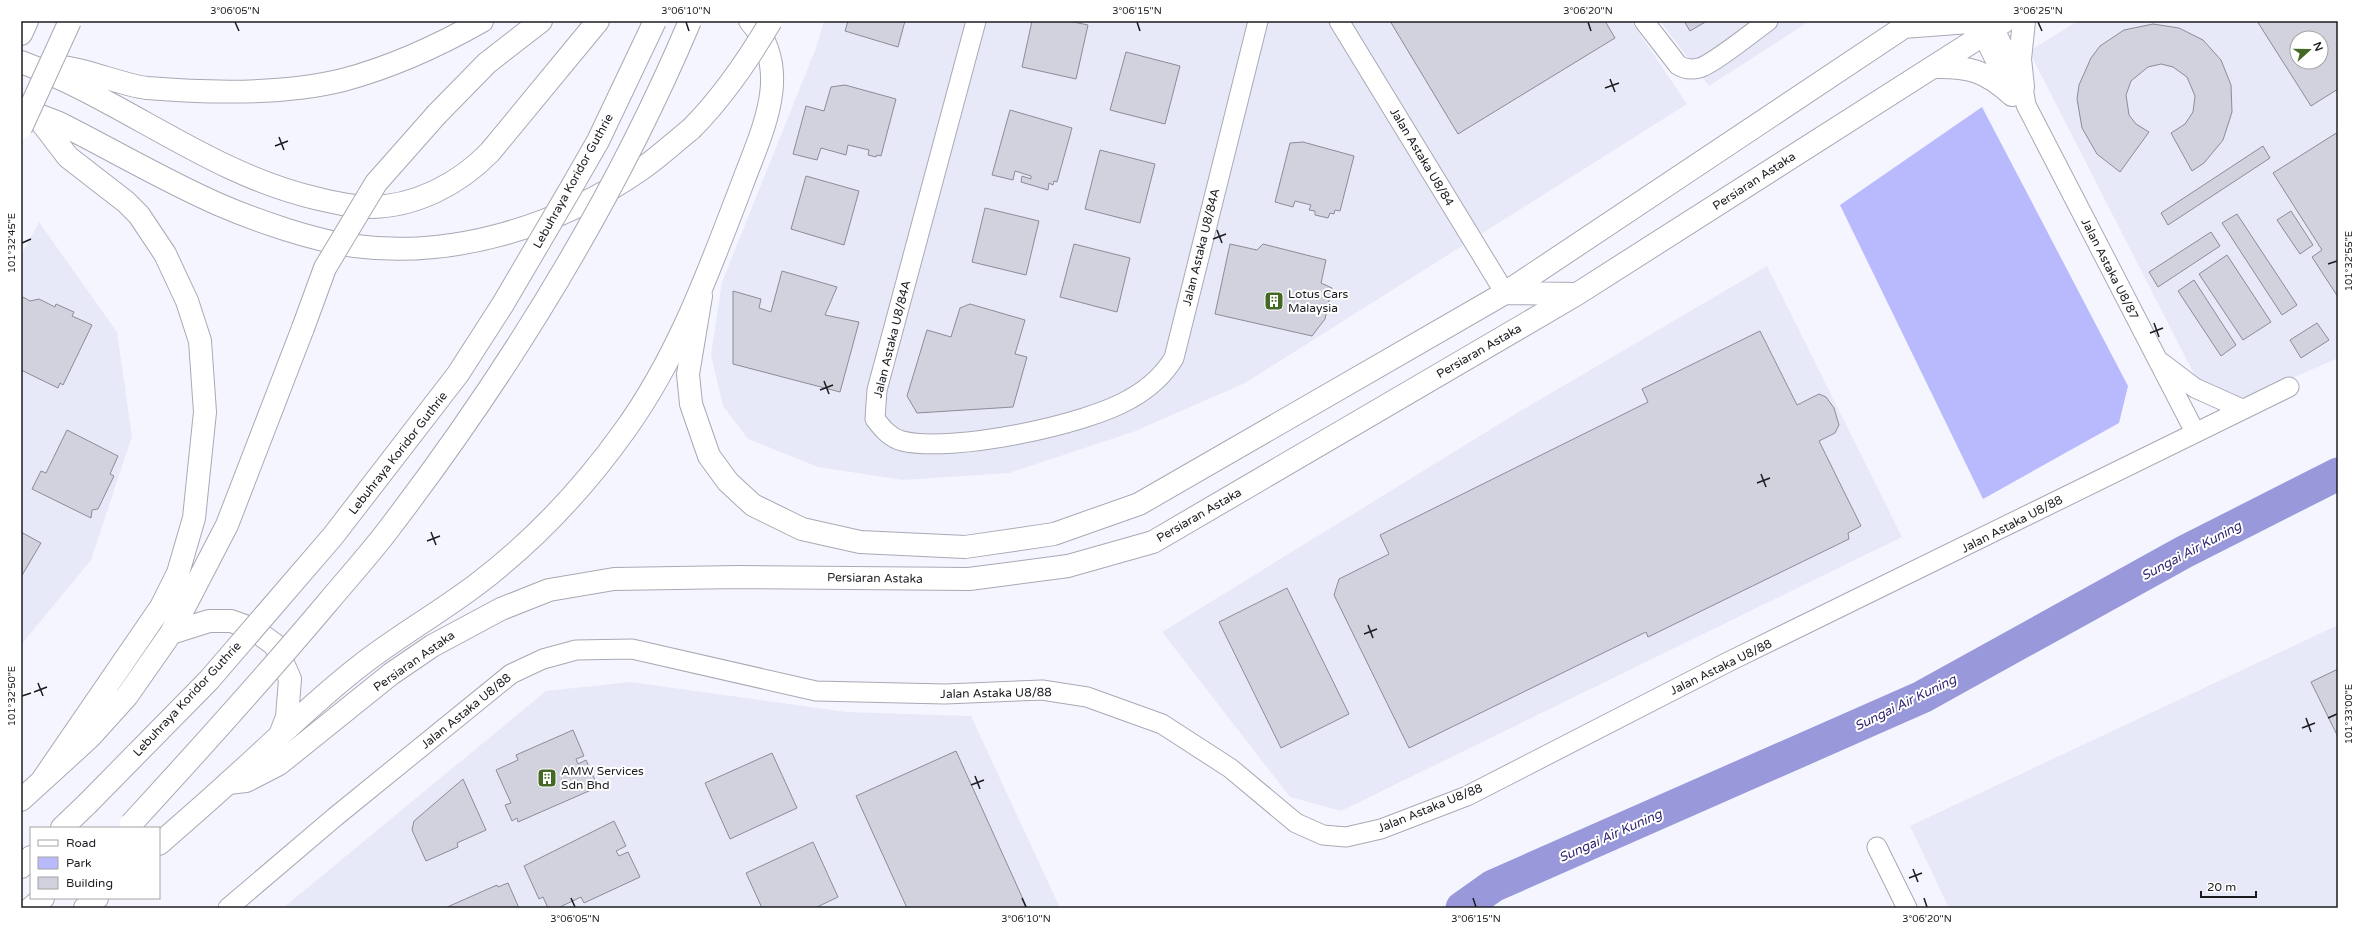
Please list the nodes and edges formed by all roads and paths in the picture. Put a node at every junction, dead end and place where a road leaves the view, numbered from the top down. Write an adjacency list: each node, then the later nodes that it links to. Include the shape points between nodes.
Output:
1 (27, 21): 18 (main road)
2 (70, 21): 22 (main road, bridge)
3 (482, 21): 19 (main road, via 423,51 374,71 341,80 278,90 212,92 144,87 60,67)
4 (541, 21): 30 (main road, bridge, via 488,63 437,114 376,183 325,268 227,525)
5 (598, 21): 19 (main road, via 472,171 448,186 408,202 371,207 295,194 261,182 187,147 90,93)
6 (655, 21): 36 (main road, Lebuhraya Koridor Guthrie, bridge, via 572,188 458,374 328,542 209,680)
7 (690, 21): 35 (main road, bridge, via 644,121 592,222 536,316 431,473 386,532 262,680)
8 (750, 21): 23 (main road, via 759,31 770,52 774,72 765,124)
9 (771, 21): 22 (main road, bridge, via 733,81 710,110 660,155 626,180 546,220 478,240 414,248 383,248 355,246 317,238 220,205 65,126)
10 (976, 21): 11 (street, Jalan Astaka U8/84A, via 877,390 875,419 886,432 901,441 933,445 1025,434 1130,400 1165,372 1174,358)
11 (1258, 21)
12 (1339, 21): 24 (street, Jalan Astaka U8/84)
13 (1644, 21): 14 (street, via 1678,66 1685,69 1699,68 1710,62)
14 (1768, 21)
15 (2024, 21): 21 (main road)
16 (1908, 24): 17 (main road); 24 (main road)
17 (1989, 25): 20 (main road, Persiaran Astaka); 21 (street, Jalan Astaka U8/87)
18 (21, 34)
19 (29, 65)
20 (1933, 67): 21 (main road, via 1957,66 1982,72); 25 (main road, Persiaran Astaka)
21 (2020, 96): 26 (street, Jalan Astaka U8/87)
22 (26, 117): 32 (main road, via 68,157 110,187 135,211 165,254 187,301 200,342 204,412 194,518 178,573 161,607)
23 (703, 287): 24 (main road, via 688,374 689,390 704,445 728,482 753,505 802,529 860,542 965,548 1054,534 1139,504); 31 (main road, via 649,394 625,431 563,509 539,533 477,584 361,665)
24 (1505, 293): 25 (main road)
25 (1577, 294): 33 (main road, Persiaran Astaka, via 1153,542 1068,566 969,579 614,579 549,590 501,608 432,646 391,674 279,764 246,781)
26 (2157, 360): 28 (street, via 2195,388); 29 (street, Jalan Astaka U8/87)
27 (2289, 387): 28 (street, Jalan Astaka U8/88)
28 (2242, 409): 29 (street, Jalan Astaka U8/88)
29 (2195, 432): 45 (street, Jalan Astaka U8/88, via 1958,552 1728,662 1467,796 1381,829 1346,837 1323,835 1296,823 1230,768 1162,724 1087,696 1042,690 945,694 816,691 632,649 576,650 543,659 511,674)
30 (171, 633): 31 (main road, via 209,621 230,621 253,629 275,645 290,679 287,717); 32 (main road, via 127,696 90,737)
31 (280, 735): 33 (main road)
32 (43, 779): 34 (main road)
33 (228, 784): 37 (main road)
34 (21, 800)
35 (129, 826)
36 (63, 827)
37 (160, 843)
38 (1877, 847): 46 (street)
39 (30, 858): 40 (main road)
40 (21, 867)
41 (42, 899): 43 (main road)
42 (96, 899): 44 (main road)
43 (31, 908)
44 (85, 908)
45 (228, 908)
46 (1906, 908)

